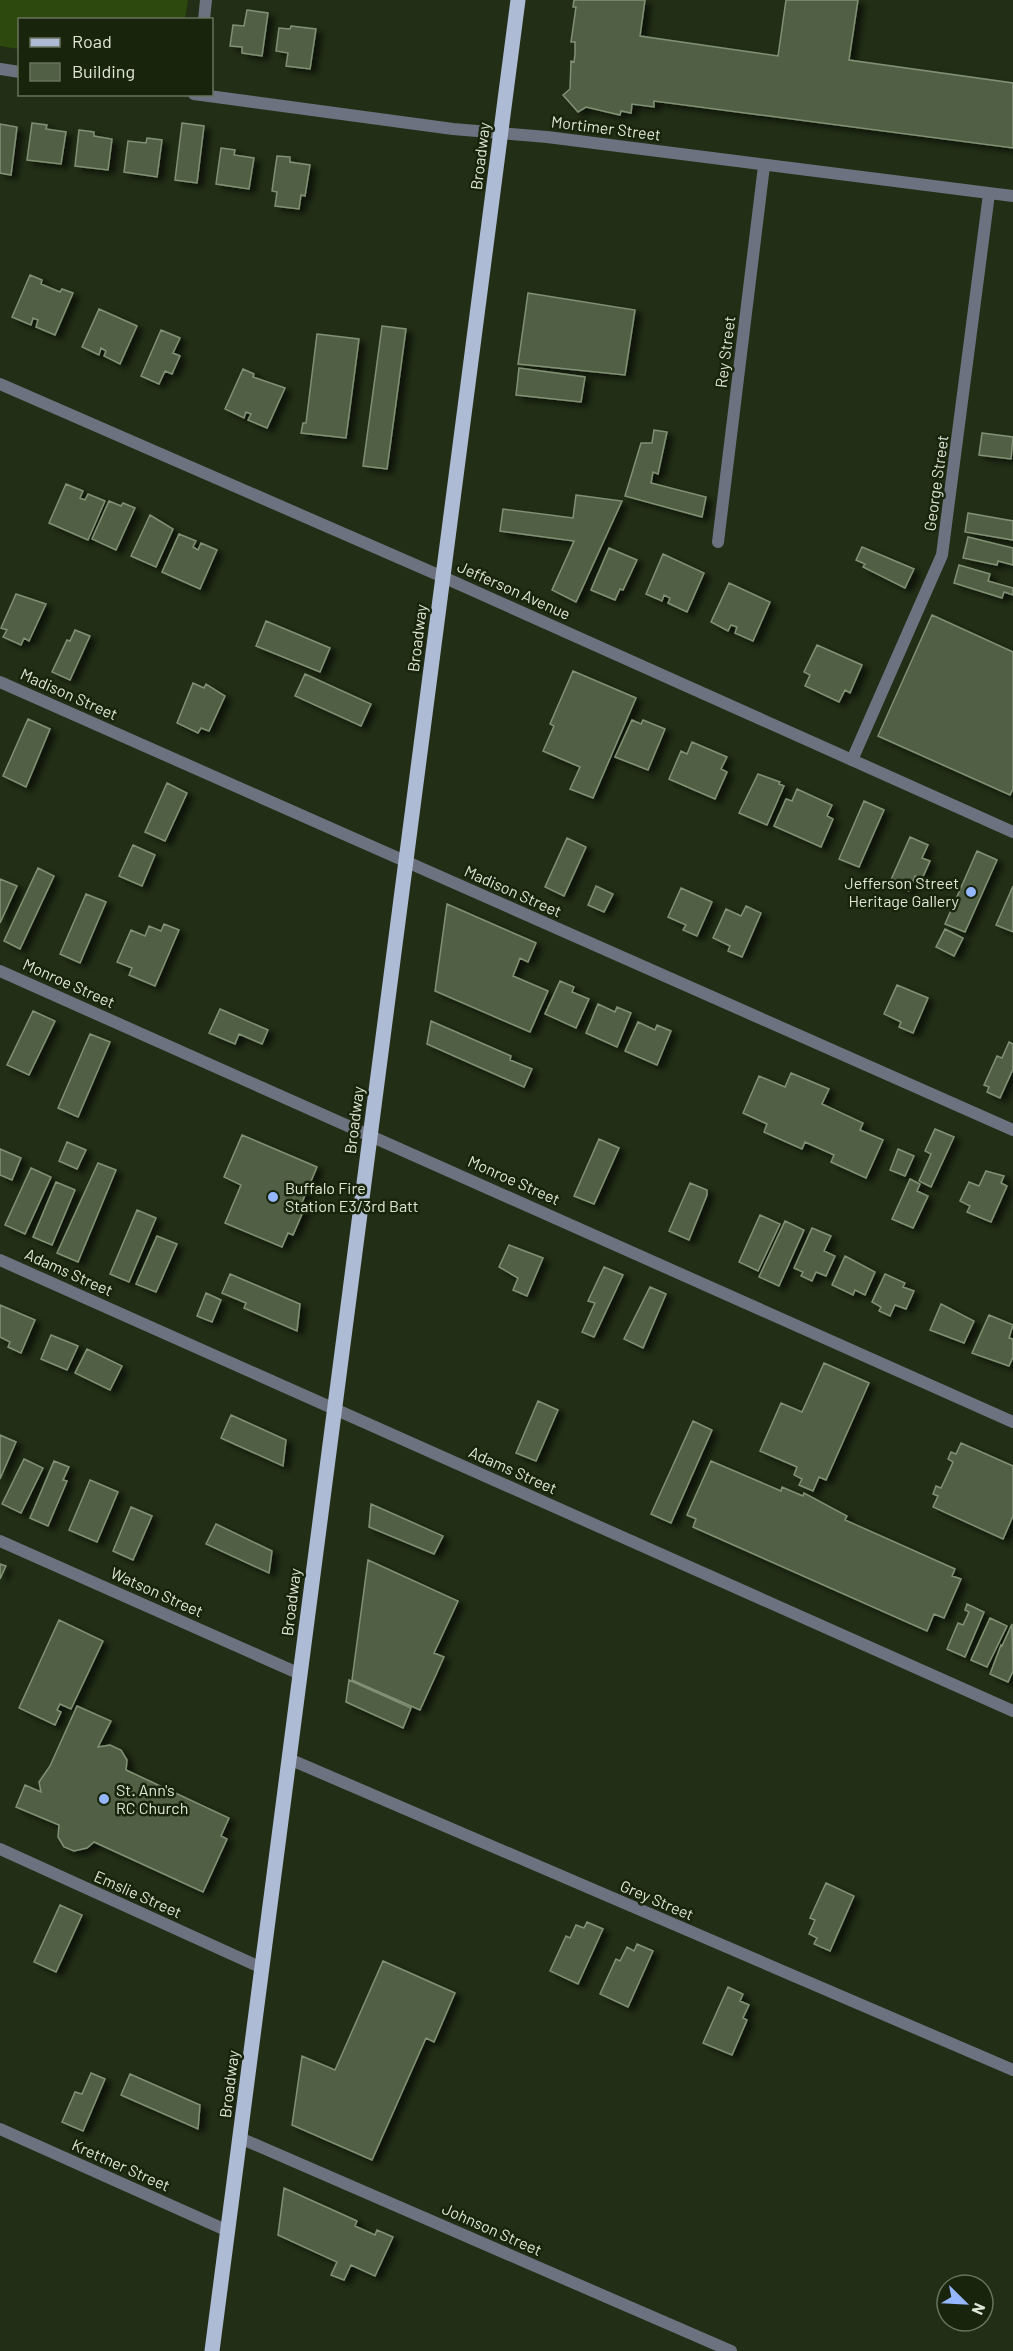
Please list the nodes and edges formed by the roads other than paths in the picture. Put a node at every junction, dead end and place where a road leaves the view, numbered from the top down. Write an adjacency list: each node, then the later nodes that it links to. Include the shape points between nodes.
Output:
1 (206, 0): 3 (street)
2 (518, 0): 7 (main road, Broadway)
3 (204, 18)
4 (0, 69): 5 (street)
5 (18, 72)
6 (210, 96): 7 (street, Mortimer Street)
7 (501, 133): 8 (street, Mortimer Street); 13 (main road, Broadway)
8 (764, 166): 9 (street, Mortimer Street); 12 (street, Rey Street)
9 (989, 194): 10 (street, Mortimer Street); 15 (street, George Street, via 942,555)
10 (1013, 196)
11 (0, 384): 13 (street, Jefferson Avenue)
12 (718, 542)
13 (443, 577): 15 (street, Jefferson Avenue); 17 (main road, Broadway)
14 (0, 682): 17 (street, Madison Street)
15 (852, 760): 16 (street, Jefferson Avenue)
16 (1013, 832)
17 (406, 861): 19 (street, Madison Street); 20 (main road, Broadway)
18 (0, 971): 20 (street, Monroe Street)
19 (1013, 1130)
20 (370, 1133): 22 (main road, Broadway); 23 (street, Monroe Street)
21 (0, 1260): 22 (street, Adams Street)
22 (335, 1408): 25 (main road, Broadway); 26 (street, Adams Street)
23 (1013, 1422)
24 (0, 1541): 25 (street, Watson Street)
25 (300, 1674): 27 (main road, Broadway)
26 (1013, 1711)
27 (289, 1760): 29 (main road, Broadway); 30 (street, Grey Street)
28 (0, 1849): 29 (street, Emslie Street)
29 (262, 1968): 32 (main road, Broadway)
30 (1013, 2070)
31 (0, 2129): 33 (street, Krettner Street)
32 (240, 2138): 33 (main road, Broadway); 35 (street, Johnson Street)
33 (228, 2231): 34 (main road, Broadway)
34 (212, 2351)
35 (731, 2351)

